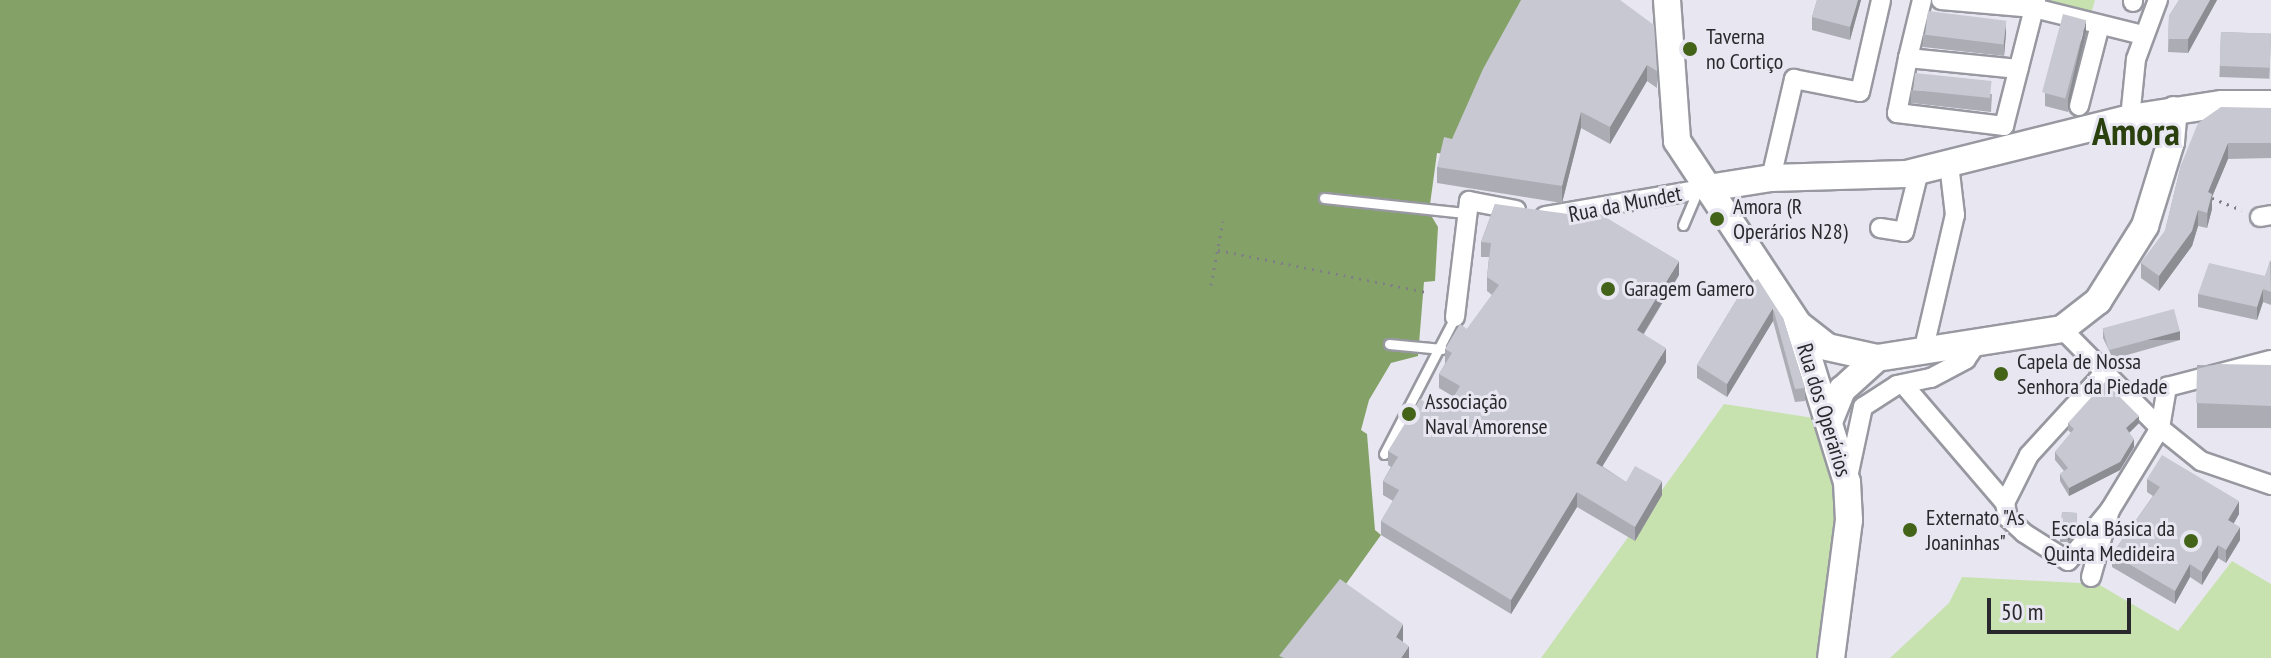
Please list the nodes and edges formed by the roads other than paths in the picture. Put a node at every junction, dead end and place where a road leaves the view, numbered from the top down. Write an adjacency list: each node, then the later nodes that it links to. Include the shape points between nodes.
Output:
1 (1667, 0): 18 (street, Rua dos Operários, via 1672,118 1677,141)
2 (1881, 0): 17 (street, via 1860,92 1794,79)
3 (1922, 0): 9 (street)
4 (1941, 0): 6 (street)
5 (2158, 0): 8 (street)
6 (2035, 4): 7 (street); 10 (street)
7 (2100, 25): 8 (street); 12 (street)
8 (2143, 35): 14 (street)
9 (1908, 58): 10 (street); 10 (street, via 1897,113 2004,126)
10 (2018, 69)
11 (2271, 104): 13 (street)
12 (2079, 106)
13 (2174, 110): 14 (street); 25 (street, via 2171,142 2145,226 2098,301)
14 (2130, 118): 15 (street)
15 (1949, 164): 16 (street); 29 (street, via 1955,215)
16 (1919, 171): 17 (street); 22 (street, via 1904,232)
17 (1771, 178): 18 (street)
18 (1703, 189): 20 (street, Rua da Mundet, via 1551,217 1469,201); 21 (lane); 24 (street, Rua dos Operários)
19 (1324, 198): 20 (lane)
20 (1465, 213): 23 (street)
21 (1683, 225)
22 (1880, 228)
23 (1455, 317): 28 (lane)
24 (1798, 324): 30 (street, via 1827,347); 36 (street, Rua dos Operários)
25 (2062, 329): 26 (street); 34 (street)
26 (1977, 343): 29 (street); 35 (street, via 1966,359 1931,378)
27 (1389, 344): 28 (lane)
28 (1442, 349): 38 (lane)
29 (1923, 352): 30 (street)
30 (1877, 358): 36 (street, via 1842,390)
31 (2271, 360): 32 (street)
32 (2245, 366): 33 (street); 37 (street, via 2167,387)
33 (2271, 368)
34 (2105, 372): 37 (street); 41 (street, via 2029,455)
35 (1903, 384): 39 (street, via 1863,407); 41 (street)
36 (1829, 422): 39 (street, Rua dos Operários)
37 (2160, 428): 40 (street, via 2201,461); 42 (street)
38 (1384, 454)
39 (1847, 482): 44 (street, Rua dos Operários, via 1849,520)
40 (2271, 485)
41 (2005, 503): 42 (street, via 2008,518 2024,533 2068,561)
42 (2110, 510): 43 (street)
43 (2091, 577)
44 (1831, 658)

